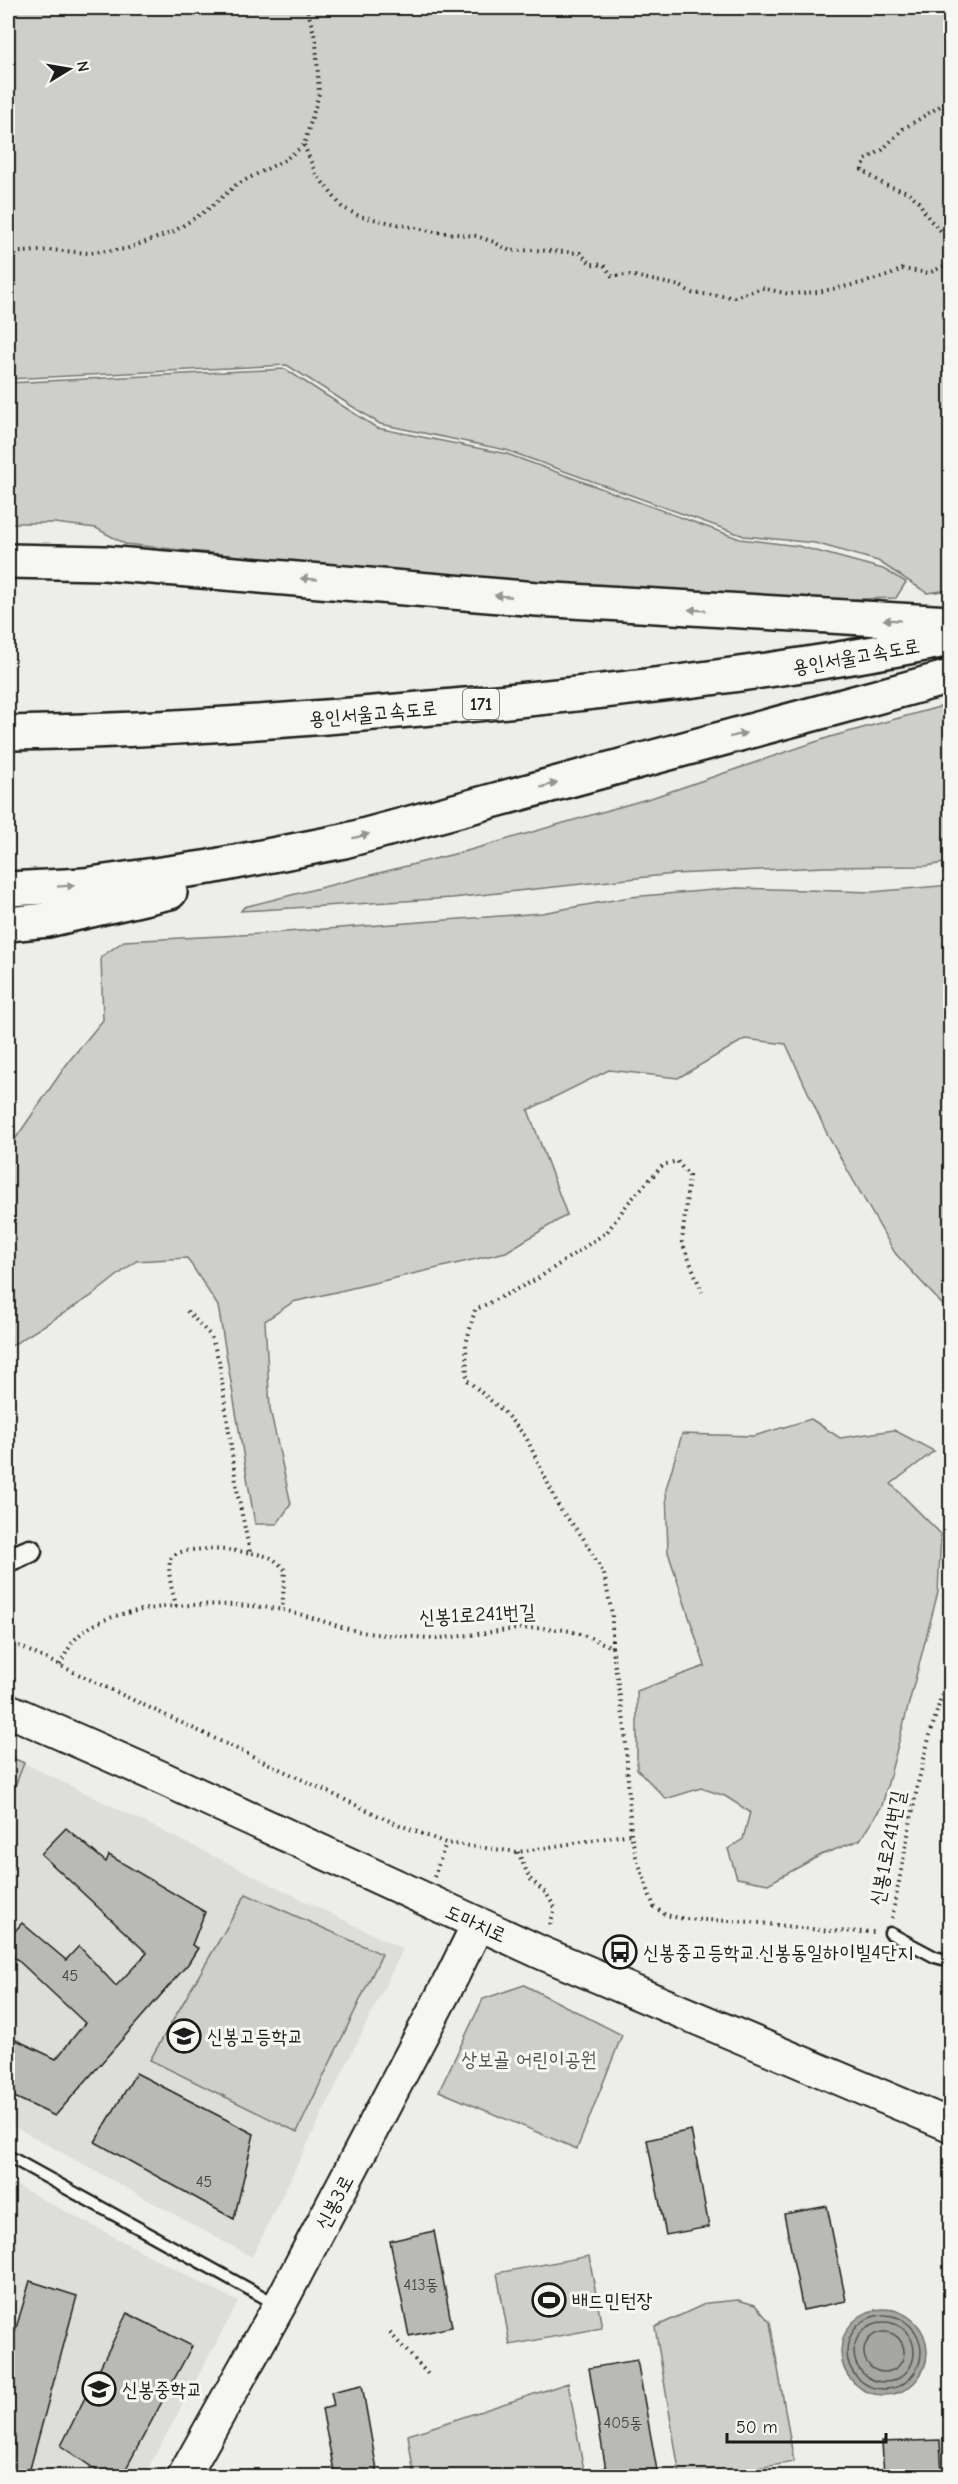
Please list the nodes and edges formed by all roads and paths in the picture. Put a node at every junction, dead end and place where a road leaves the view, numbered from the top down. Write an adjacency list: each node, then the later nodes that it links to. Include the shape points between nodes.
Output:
1 (307, 8): 3 (path, via 316,41 319,94)
2 (951, 100): 4 (path, via 903,129 866,160 862,170 885,185 908,192)
3 (304, 145): 5 (path, via 236,185 173,232 126,249); 6 (path, via 316,174 342,207 359,216 476,236 510,251 580,253 591,264 604,265 612,276 629,275 680,286 692,293 734,297 762,288 789,294 818,292 861,283 902,268 930,273)
4 (951, 240)
5 (8, 253)
6 (951, 266)
7 (8, 561): 8 (highway, one-way to 7, via 537,599 104,563)
8 (951, 623)
9 (951, 639): 12 (highway, 용인서울고속도로 / 171, via 793,667 580,695 259,723)
10 (951, 665): 13 (highway, 용인서울고속도로 / 171, via 655,703 309,739)
11 (951, 677): 14 (highway, one-way to 11)
12 (8, 733)
13 (8, 753)
14 (315, 847): 15 (highway, one-way to 14, via 84,885); 16 (highway, via 195,886 48,920)
15 (8, 889)
16 (8, 924)
17 (702, 1292): 25 (path, via 682,1242 689,1176 678,1161 663,1165 607,1232 537,1278 475,1310 466,1344 467,1380 526,1437 560,1509 582,1536 604,1574 612,1614)
18 (187, 1311): 20 (path, via 211,1336 219,1361)
19 (30, 1551): 21 (street)
20 (250, 1552): 22 (path, via 189,1549 176,1553 171,1559); 23 (path, via 273,1558 285,1570)
21 (8, 1560)
22 (176, 1605): 23 (path, 신봉1로241번길); 26 (path, 신봉1로241번길, via 98,1623 71,1644)
23 (282, 1610): 25 (path, 신봉1로241번길, via 356,1630 400,1636 438,1638 503,1630 558,1629)
24 (8, 1641): 26 (path)
25 (612, 1647): 29 (path, 신봉1로241번길, via 625,1728)
26 (60, 1665): 30 (path, via 392,1822)
27 (951, 1667): 34 (path, 신봉1로241번길, via 928,1738)
28 (8, 1710): 32 (main road, 도마치로)
29 (631, 1834): 31 (path); 34 (path, 신봉1로241번길, via 654,1906 666,1915 684,1920)
30 (446, 1843): 31 (path); 32 (path)
31 (518, 1852): 35 (path, via 530,1879 555,1908)
32 (425, 1901): 33 (main road, 도마치로)
33 (478, 1924): 35 (main road, 도마치로); 39 (main road, 신봉3로)
34 (890, 1933): 36 (lane, 신봉1로241번길, via 935,1957)
35 (542, 1953): 37 (main road, 도마치로)
36 (951, 1961)
37 (951, 2125)
38 (8, 2156): 39 (lane)
39 (279, 2306): 42 (main road, 신봉3로)
40 (390, 2333): 41 (path)
41 (428, 2374)
42 (184, 2476)

